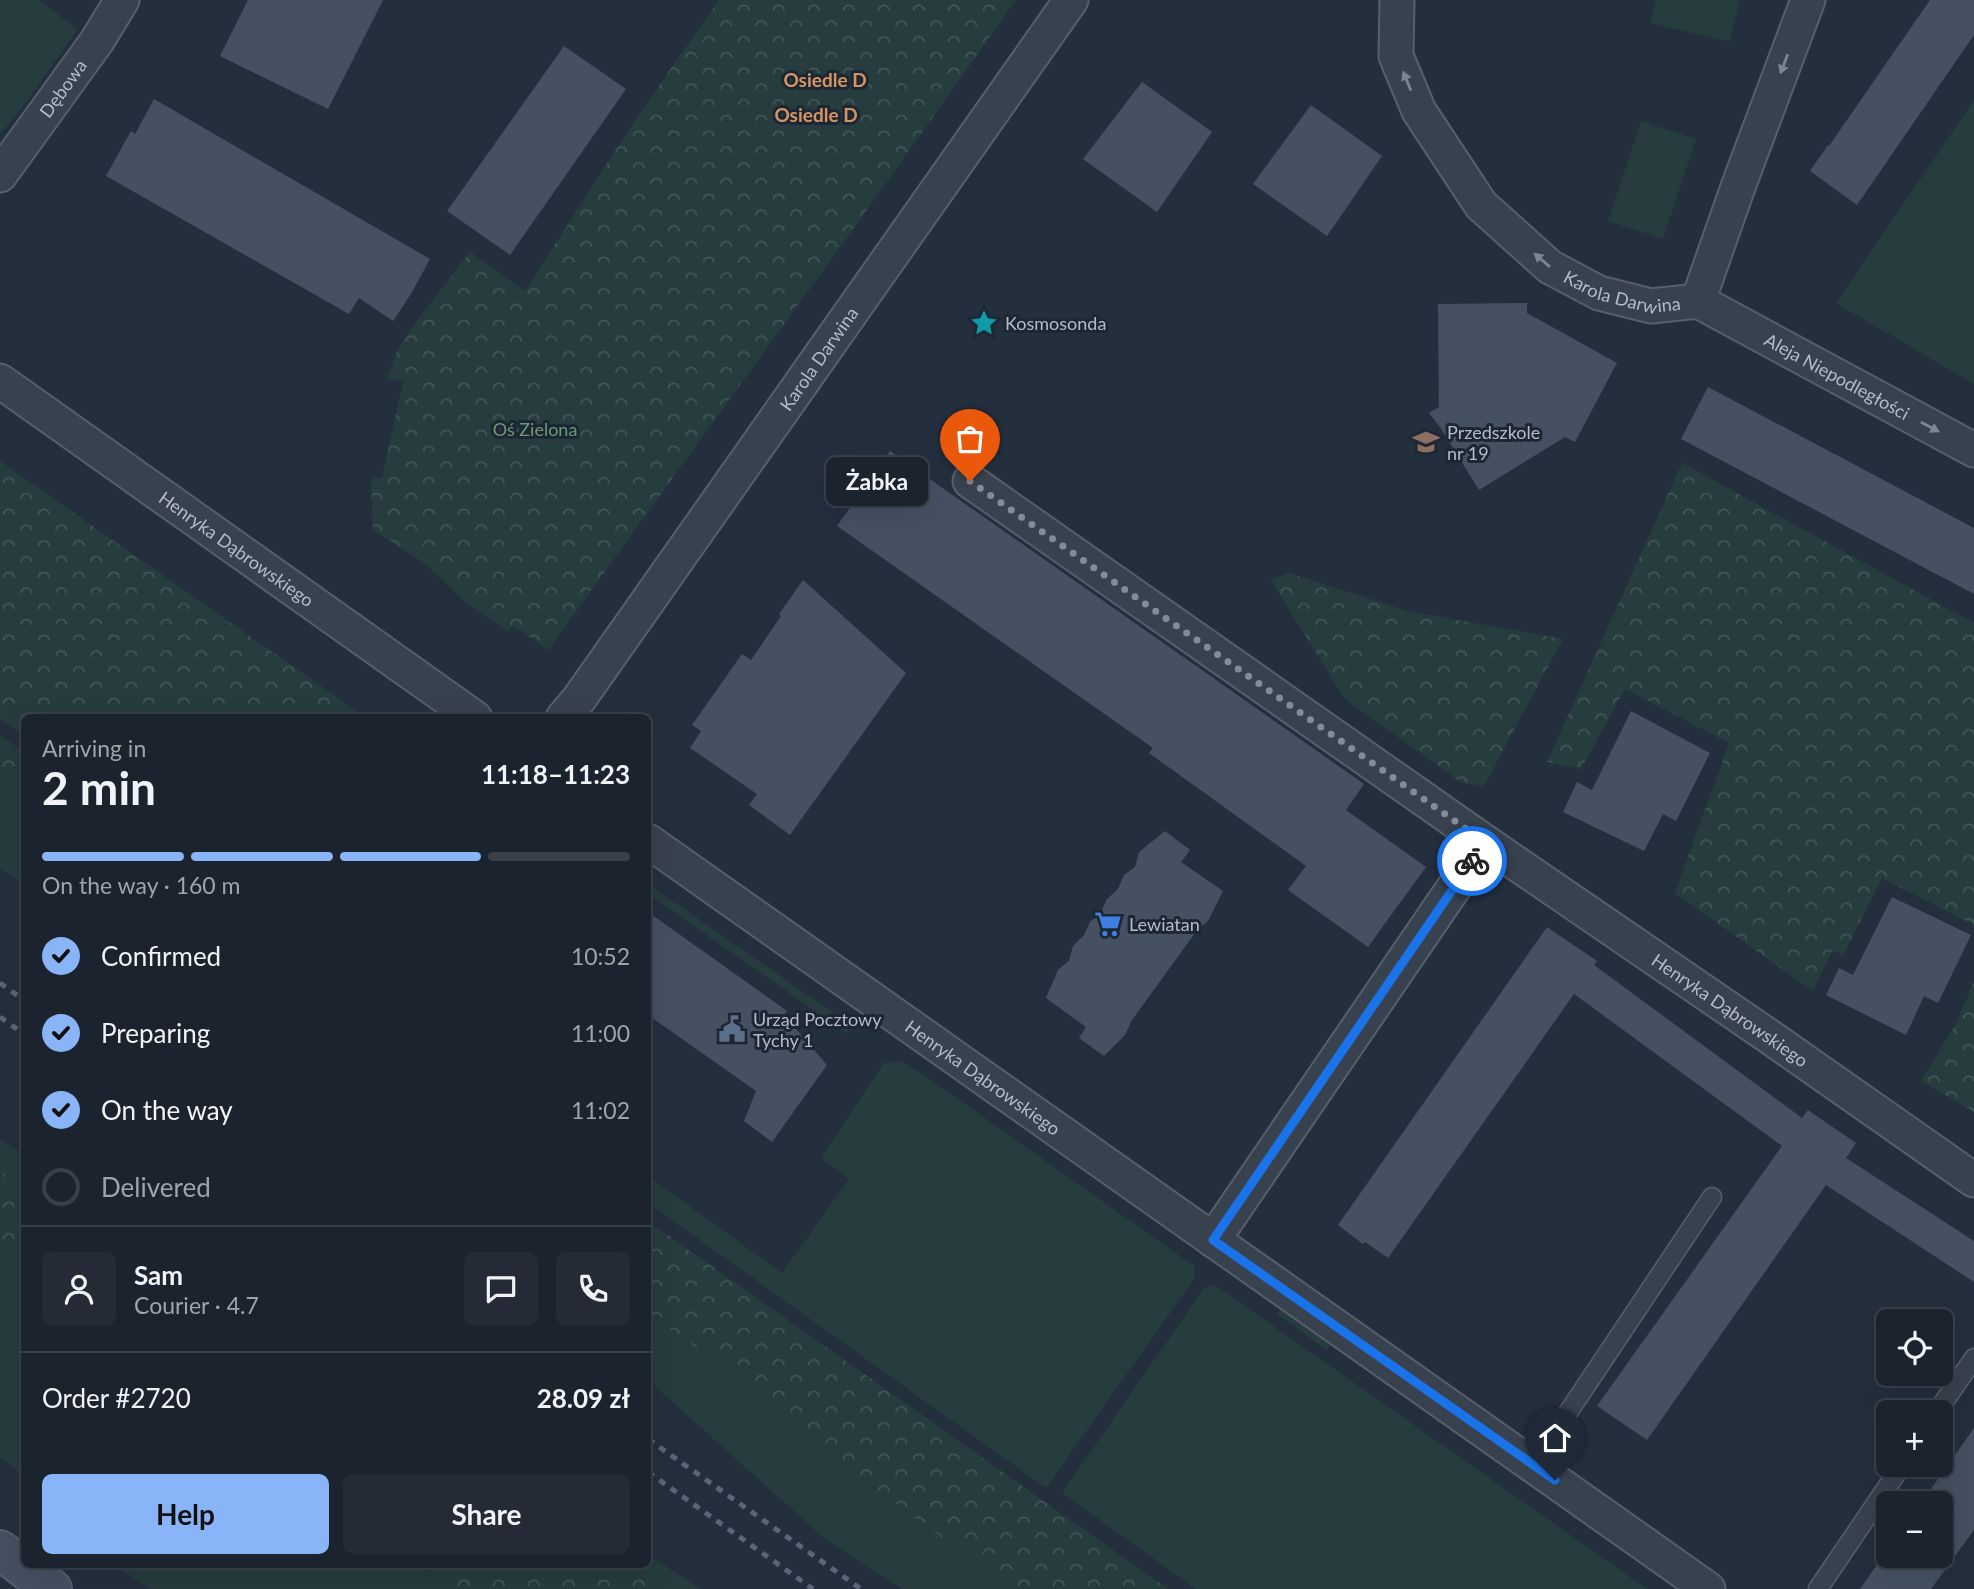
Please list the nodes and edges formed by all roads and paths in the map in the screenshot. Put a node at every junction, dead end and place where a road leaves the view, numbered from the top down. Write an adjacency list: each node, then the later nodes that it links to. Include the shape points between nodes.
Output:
1 (122, 0): 5 (street, Dębowa)
2 (1071, 0): 11 (street, Karola Darwina)
3 (1396, 0): 6 (street, Karola Darwina, one-way to 3, via 1651,306 1599,293 1550,267 1481,205 1419,111 1405,78 1396,56)
4 (1808, 0): 6 (street, Karola Darwina, one-way to 6)
5 (0, 175)
6 (1698, 301): 8 (street, Aleja Niepodległości, one-way to 8)
7 (0, 381): 10 (street, Henryka Dąbrowskiego)
8 (1974, 450)
9 (970, 481): 12 (street, Henryka Dąbrowskiego)
10 (469, 714)
11 (566, 714)
12 (1485, 842): 14 (street, Henryka Dąbrowskiego); 16 (street)
13 (651, 843): 16 (street, Henryka Dąbrowskiego)
14 (1974, 1180)
15 (1712, 1198): 19 (lane)
16 (1213, 1240): 19 (street, Henryka Dąbrowskiego)
17 (1974, 1358): 18 (lane)
18 (1945, 1400)
19 (1533, 1465): 25 (street, Henryka Dąbrowskiego)
20 (1894, 1477): 26 (lane)
21 (0, 1550): 22 (street)
22 (21, 1566)
23 (24, 1568): 24 (street)
24 (52, 1589)
25 (1708, 1589)
26 (1818, 1589)

